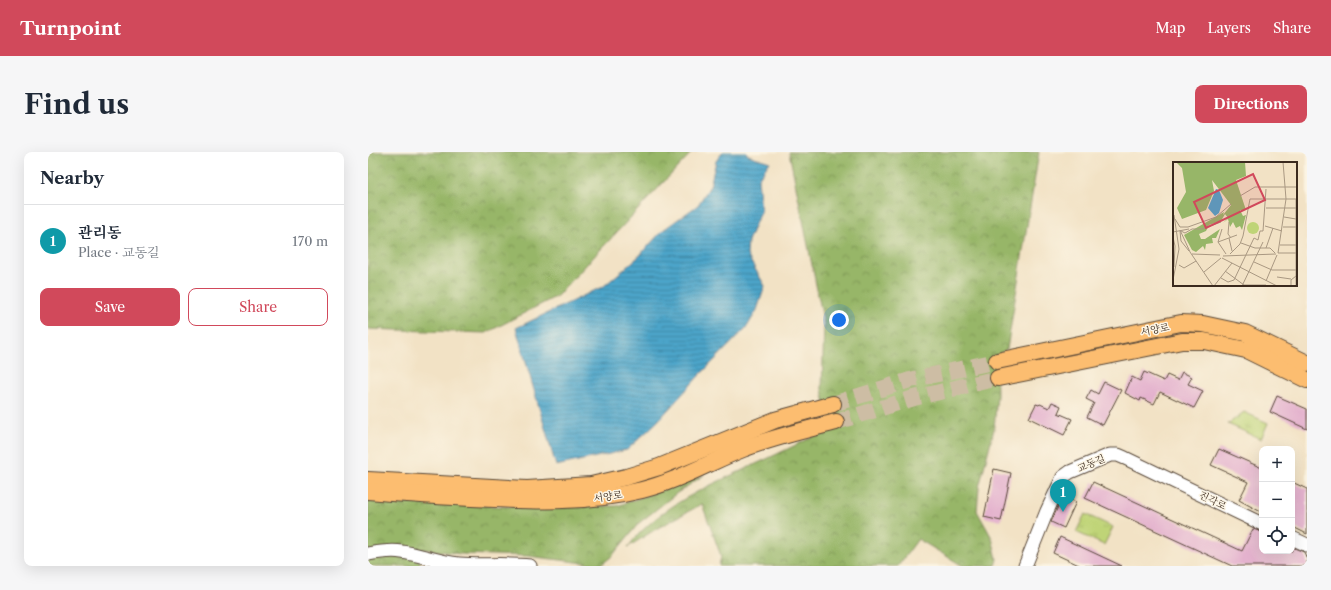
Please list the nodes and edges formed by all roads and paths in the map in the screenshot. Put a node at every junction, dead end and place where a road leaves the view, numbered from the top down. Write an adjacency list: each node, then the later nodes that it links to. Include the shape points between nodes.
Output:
1 (997, 361): 2 (main road, 서양로, via 1181,323 1203,324 1245,333)
2 (1307, 363)
3 (998, 378): 4 (main road, 서양로, via 1182,340 1204,341 1246,350)
4 (1307, 380)
5 (833, 404): 8 (main road, 서양로, via 775,420 659,467 591,485 527,489)
6 (836, 422): 8 (main road, 서양로, via 776,438 644,489 609,497 544,502 389,493)
7 (1165, 477): 9 (street, 진각로); 14 (street, 교동길, via 1118,455 1110,455 1070,472 1058,486)
8 (369, 486)
9 (1259, 523)
10 (1295, 539): 11 (street)
11 (1307, 545)
12 (368, 554): 13 (street, via 401,552 461,564)
13 (530, 566)
14 (1025, 566)

